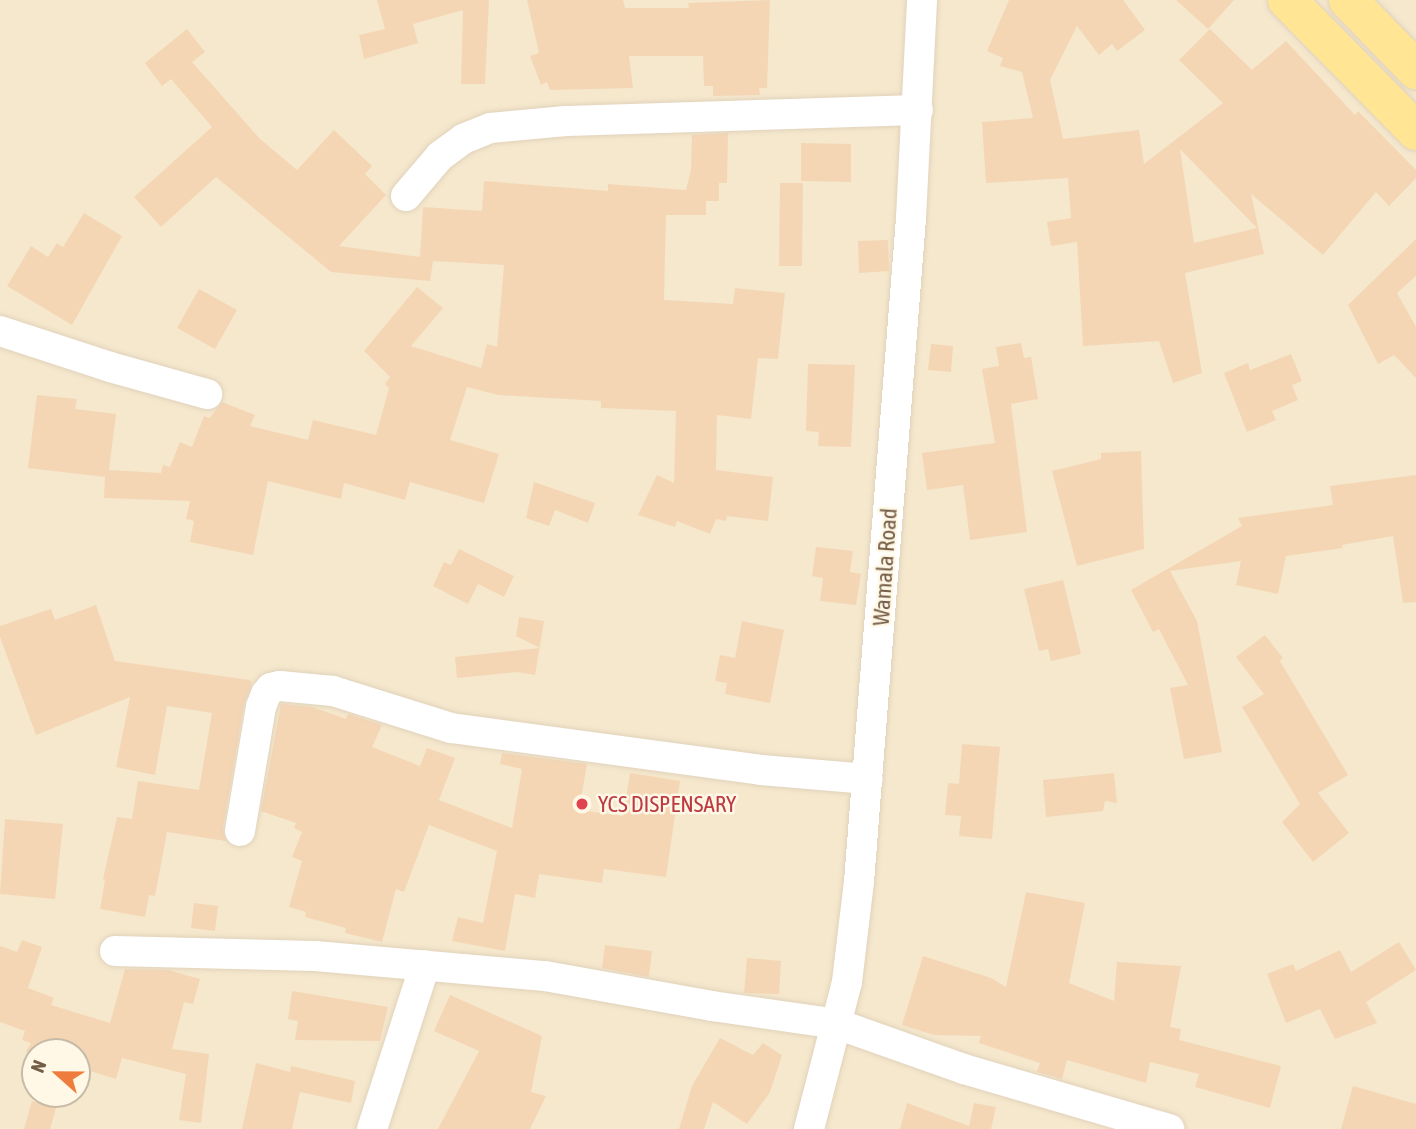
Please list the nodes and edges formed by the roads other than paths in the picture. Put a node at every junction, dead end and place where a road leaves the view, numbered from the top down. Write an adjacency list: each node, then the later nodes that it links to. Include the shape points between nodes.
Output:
1 (922, 0): 5 (street, Wamala Road)
2 (1287, 0): 6 (main road)
3 (1348, 0): 4 (main road)
4 (1416, 70)
5 (918, 110): 7 (street, via 566,121 490,128 463,139 440,156); 10 (street, Wamala Road)
6 (1416, 131)
7 (406, 196)
8 (0, 331): 9 (street)
9 (207, 394)
10 (868, 779): 11 (street, via 761,771 451,728 333,691 280,686 271,688 261,707); 14 (street, Wamala Road, via 847,982)
11 (240, 831)
12 (115, 951): 13 (street, via 315,956)
13 (425, 965): 14 (street, via 545,976); 16 (street)
14 (837, 1024): 15 (street, via 964,1069); 17 (street, Wamala Road)
15 (1164, 1128)
16 (372, 1129)
17 (809, 1129)

